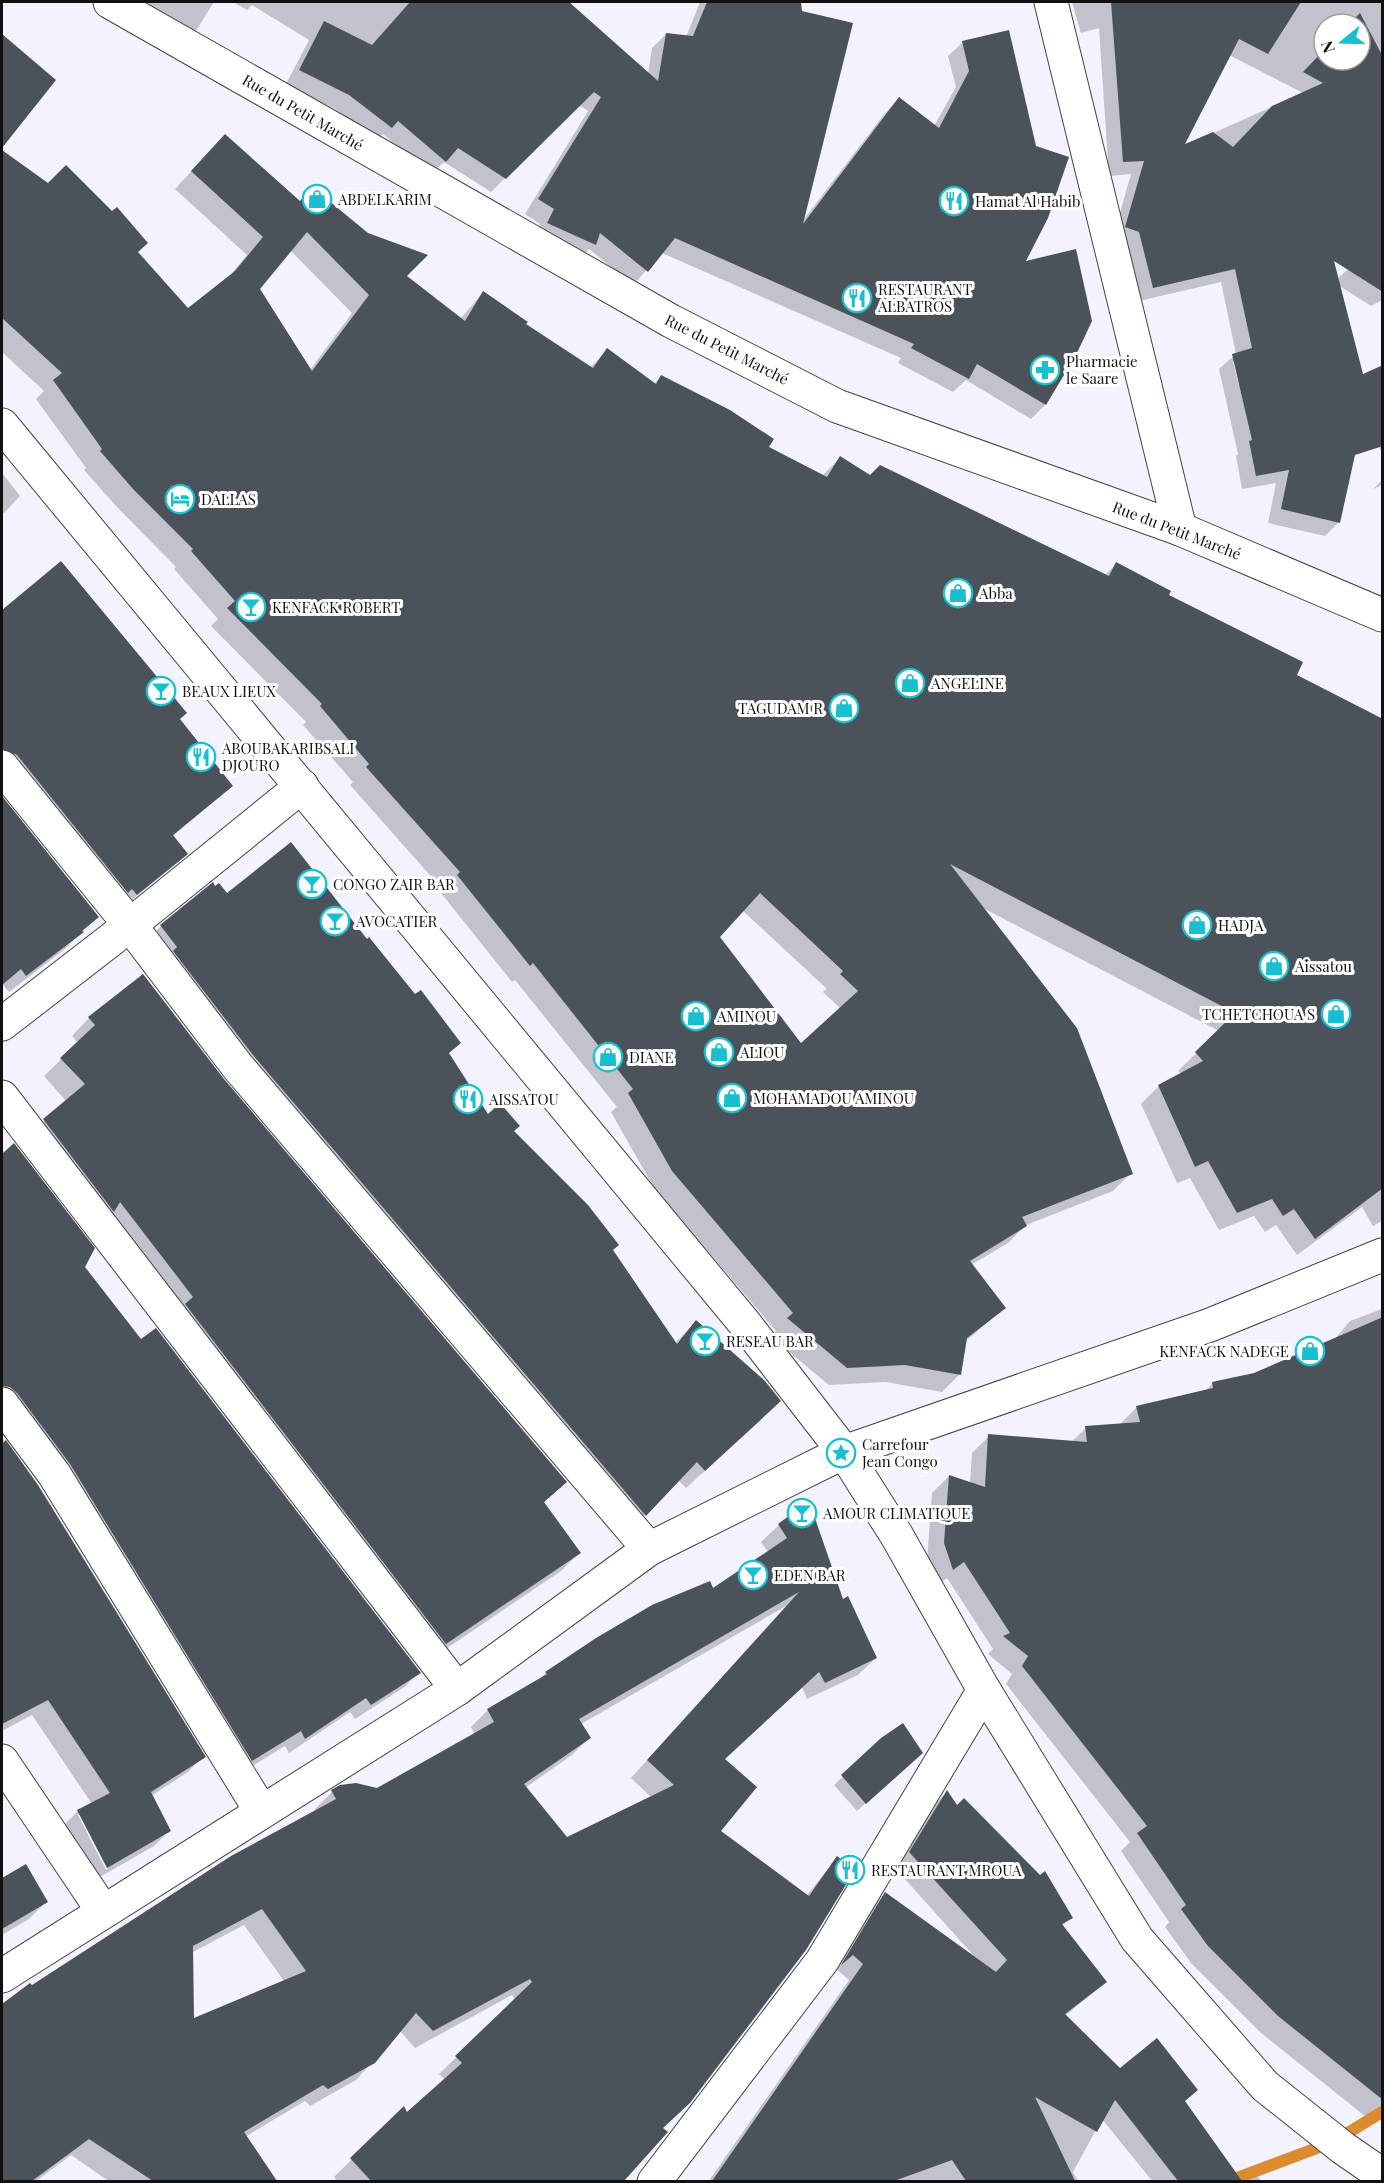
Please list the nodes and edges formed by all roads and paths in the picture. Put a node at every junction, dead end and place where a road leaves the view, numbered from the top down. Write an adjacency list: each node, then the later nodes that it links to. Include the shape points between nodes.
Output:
1 (110, 2): 4 (street, Rue du Petit Marché, via 671,321 837,406)
2 (1051, 2): 4 (street)
3 (2, 425): 7 (street)
4 (1180, 529): 5 (street, Rue du Petit Marché)
5 (1383, 615)
6 (2, 767): 8 (street)
7 (302, 786): 8 (street); 13 (street, via 746,1325)
8 (130, 925): 9 (street); 14 (street, via 238,1067)
9 (2, 1024)
10 (2, 1097): 15 (street)
11 (1383, 1255): 13 (street, via 1210,1325)
12 (2, 1404): 18 (street, via 54,1474)
13 (844, 1452): 14 (street); 16 (street, via 897,1536)
14 (650, 1548): 15 (street)
15 (457, 1689): 18 (street)
16 (984, 1690): 21 (street, via 1137,1939 1265,2086); 22 (street, via 822,1961)
17 (2, 1761): 19 (street)
18 (261, 1811): 19 (street)
19 (103, 1911): 20 (street)
20 (2, 1976)
21 (1383, 2175)
22 (654, 2181)

